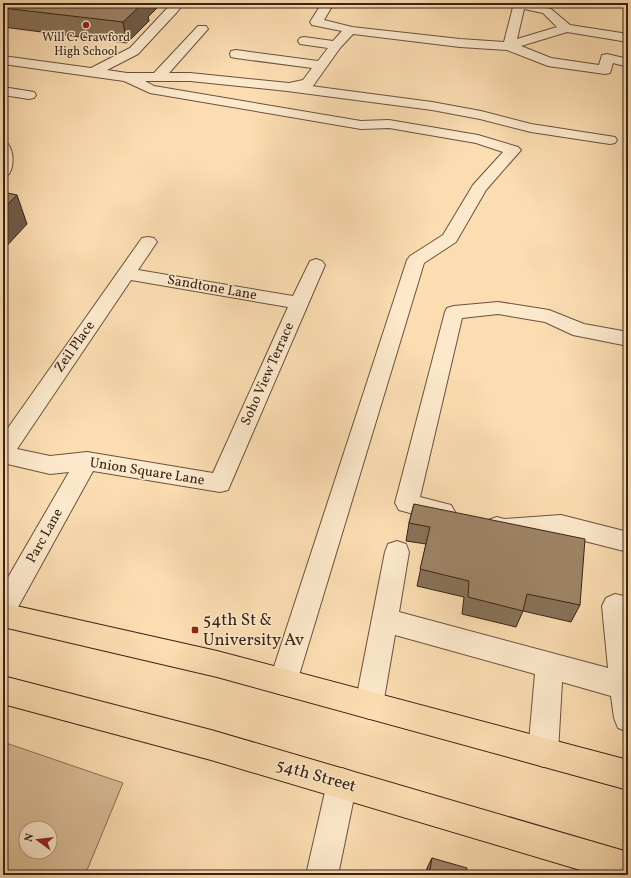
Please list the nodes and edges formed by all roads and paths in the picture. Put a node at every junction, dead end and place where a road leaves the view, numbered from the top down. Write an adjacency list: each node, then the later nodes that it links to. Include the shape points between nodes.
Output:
1 (178, 3): 15 (street, via 134,51)
2 (328, 3): 6 (street, via 316,22)
3 (515, 4): 4 (street, via 547,11); 10 (street)
4 (566, 28): 7 (street); 10 (street)
5 (202, 29): 17 (street)
6 (350, 30): 9 (street); 10 (street)
7 (628, 38)
8 (304, 41): 9 (street)
9 (336, 45): 14 (street)
10 (509, 46): 13 (street, via 548,62 605,70 607,58)
11 (236, 54): 14 (street)
12 (3, 60): 15 (street)
13 (628, 62)
14 (321, 65): 18 (street, via 308,83)
15 (93, 72): 16 (street)
16 (127, 77): 17 (street); 41 (street, via 150,89 361,125 389,124 478,139 513,150 479,188 450,238 416,260)
17 (158, 77): 18 (street, via 190,77)
18 (289, 87): 21 (street, via 432,106 482,115 531,128)
19 (3, 91): 20 (street)
20 (29, 95)
21 (610, 140)
22 (3, 147): 23 (street)
23 (3, 170)
24 (148, 242): 26 (street, Zeil Place)
25 (316, 265): 27 (street, Soho View Terrace)
26 (126, 274): 27 (street, Sandtone Lane); 29 (street, Zeil Place)
27 (299, 303): 31 (street, Soho View Terrace)
28 (628, 339): 32 (street, via 580,330 549,316 498,308 454,312 407,503)
29 (3, 453): 30 (street, Union Square Lane, via 50,465)
30 (87, 461): 31 (street, Union Square Lane); 37 (street, Parc Lane)
31 (220, 483)
32 (459, 517)
33 (482, 523): 34 (street, via 504,529 562,526)
34 (628, 542)
35 (397, 552): 39 (street)
36 (628, 609): 42 (street, via 615,606)
37 (3, 610)
38 (3, 615): 41 (main road, via 217,664)
39 (384, 620): 40 (street); 44 (street)
40 (549, 666): 42 (street); 46 (street)
41 (283, 682): 44 (main road)
42 (626, 686): 45 (street)
43 (3, 690): 48 (main road, 54th Street)
44 (369, 705): 46 (main road)
45 (628, 718)
46 (543, 752): 47 (main road)
47 (628, 775)
48 (342, 783): 49 (main road, 54th Street); 50 (street)
49 (627, 868)
50 (322, 875)

